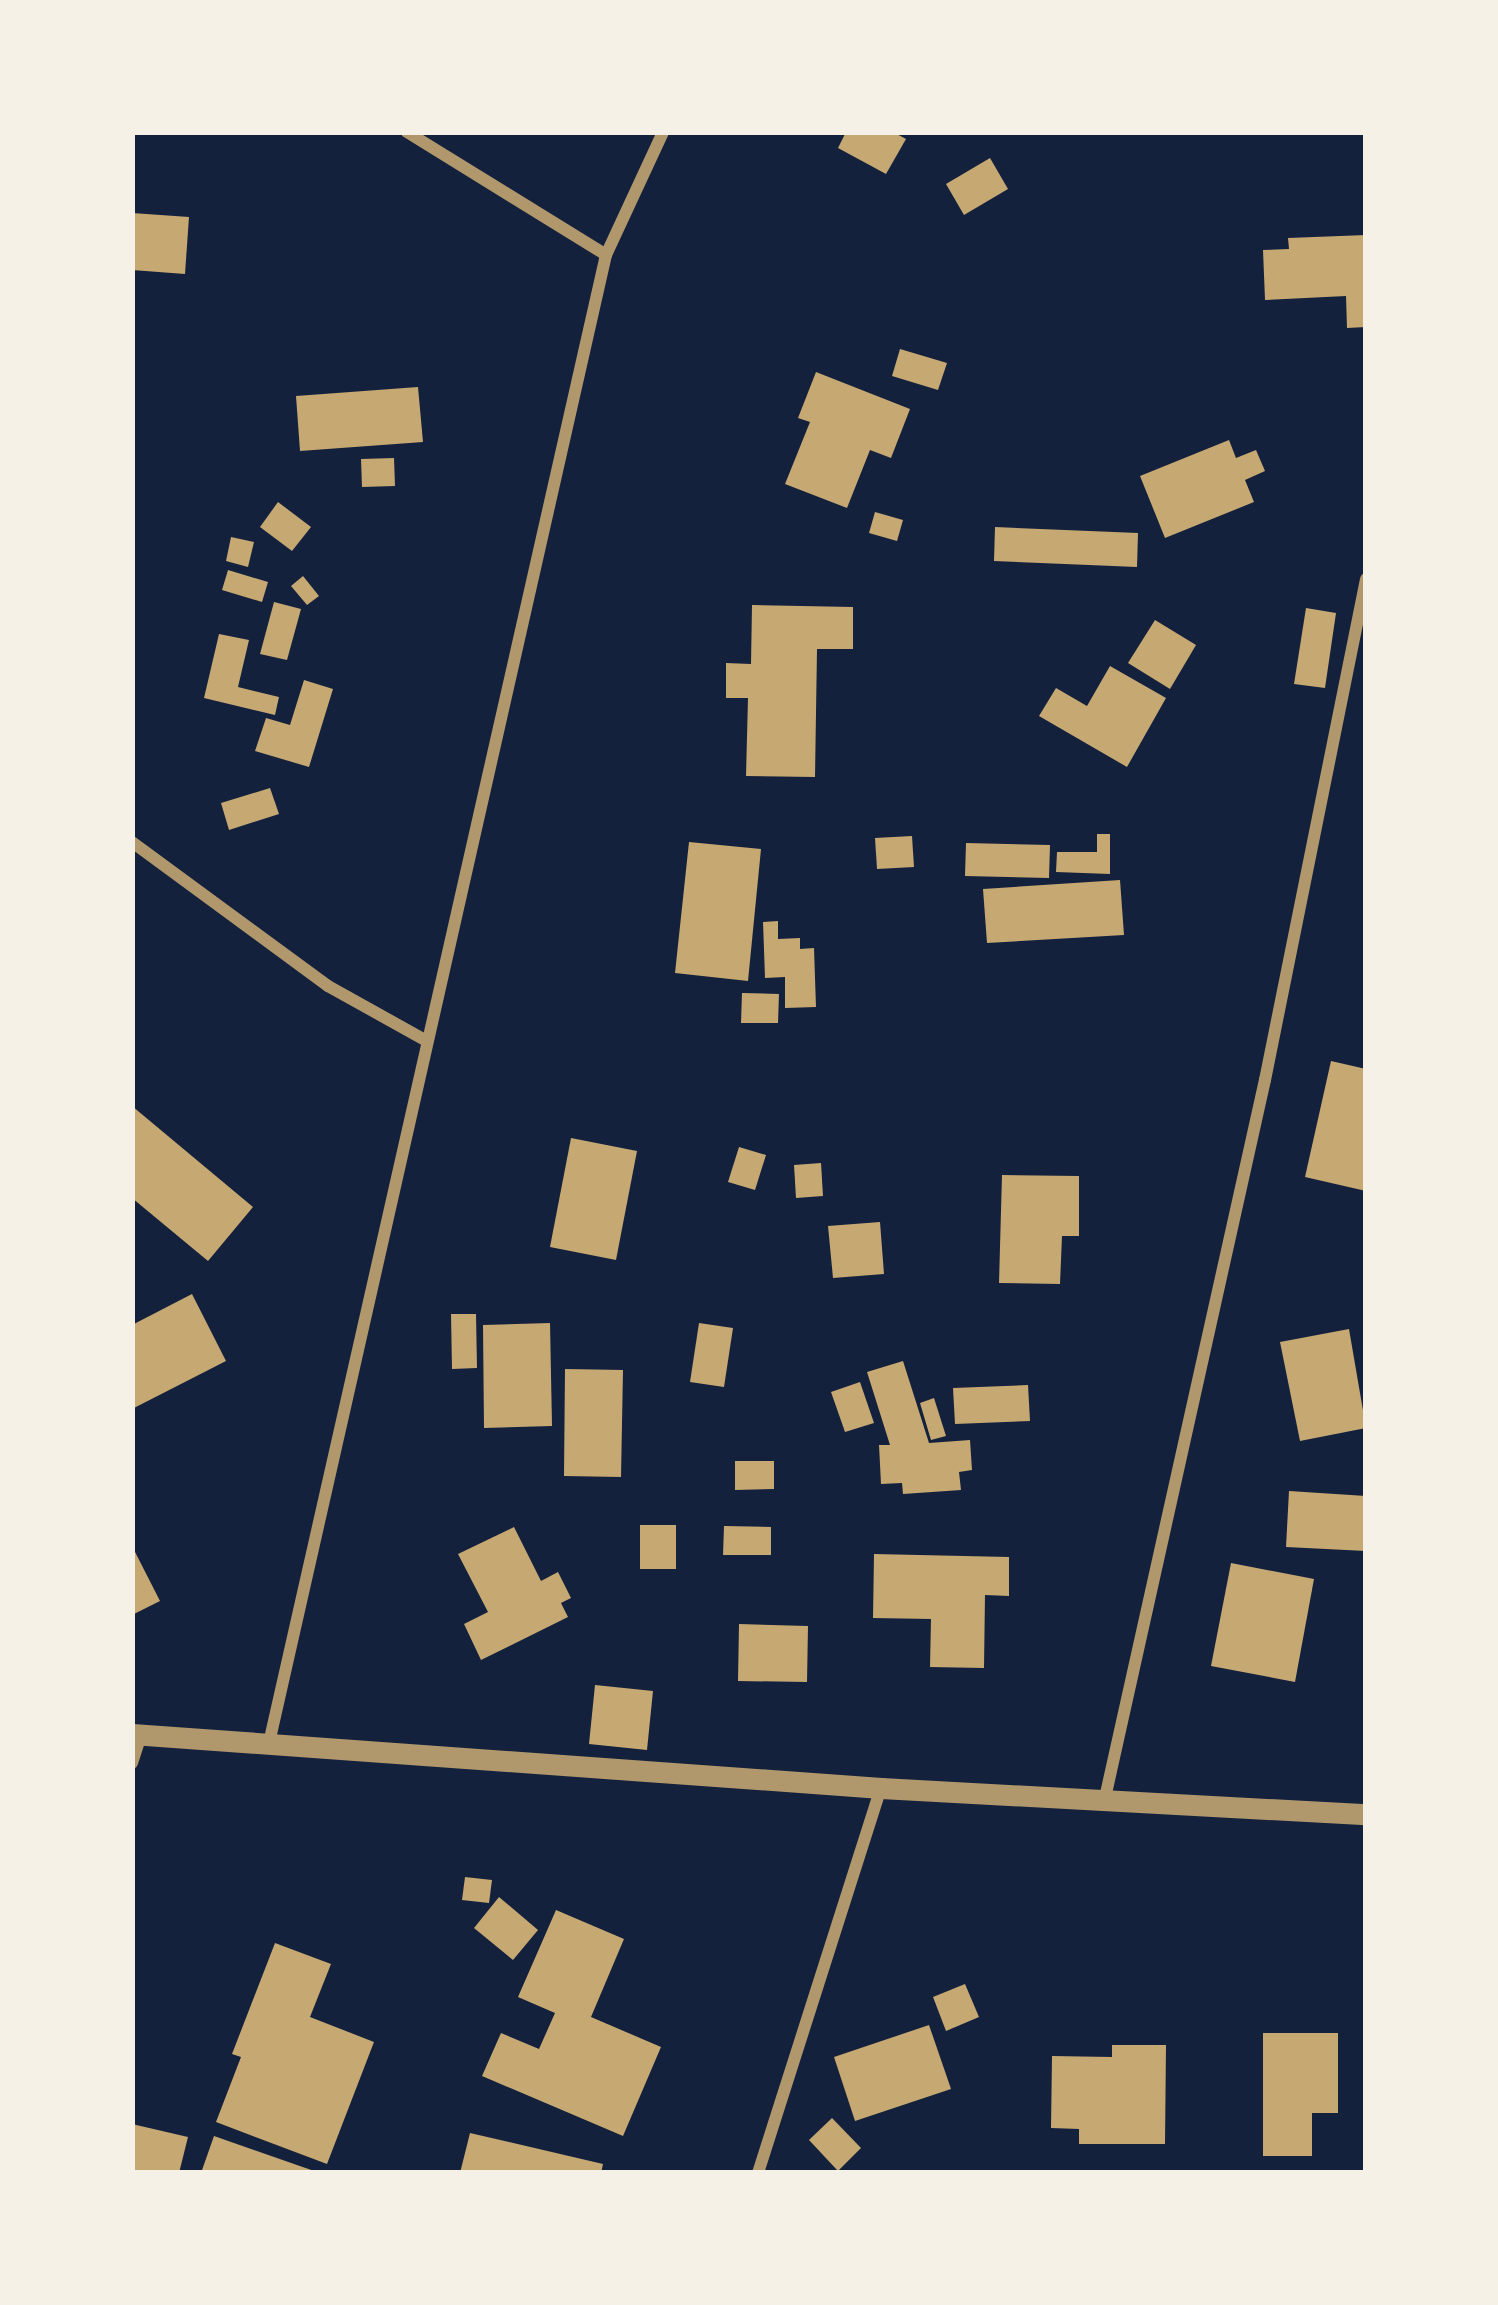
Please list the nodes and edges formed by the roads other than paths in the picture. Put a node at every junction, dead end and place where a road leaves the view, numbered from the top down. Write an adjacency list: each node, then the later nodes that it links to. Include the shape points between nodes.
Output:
1 (407, 132): 3 (street)
2 (663, 132): 3 (street)
3 (606, 256): 6 (street)
4 (1366, 579): 11 (street, via 1265,1080)
5 (132, 842): 6 (street, via 328,986)
6 (427, 1041): 8 (street)
7 (136, 1734): 8 (street); 9 (street)
8 (269, 1743): 10 (street)
9 (132, 1762)
10 (880, 1788): 11 (street); 13 (street)
11 (1105, 1798): 12 (street)
12 (1366, 1814)
13 (758, 2173)

